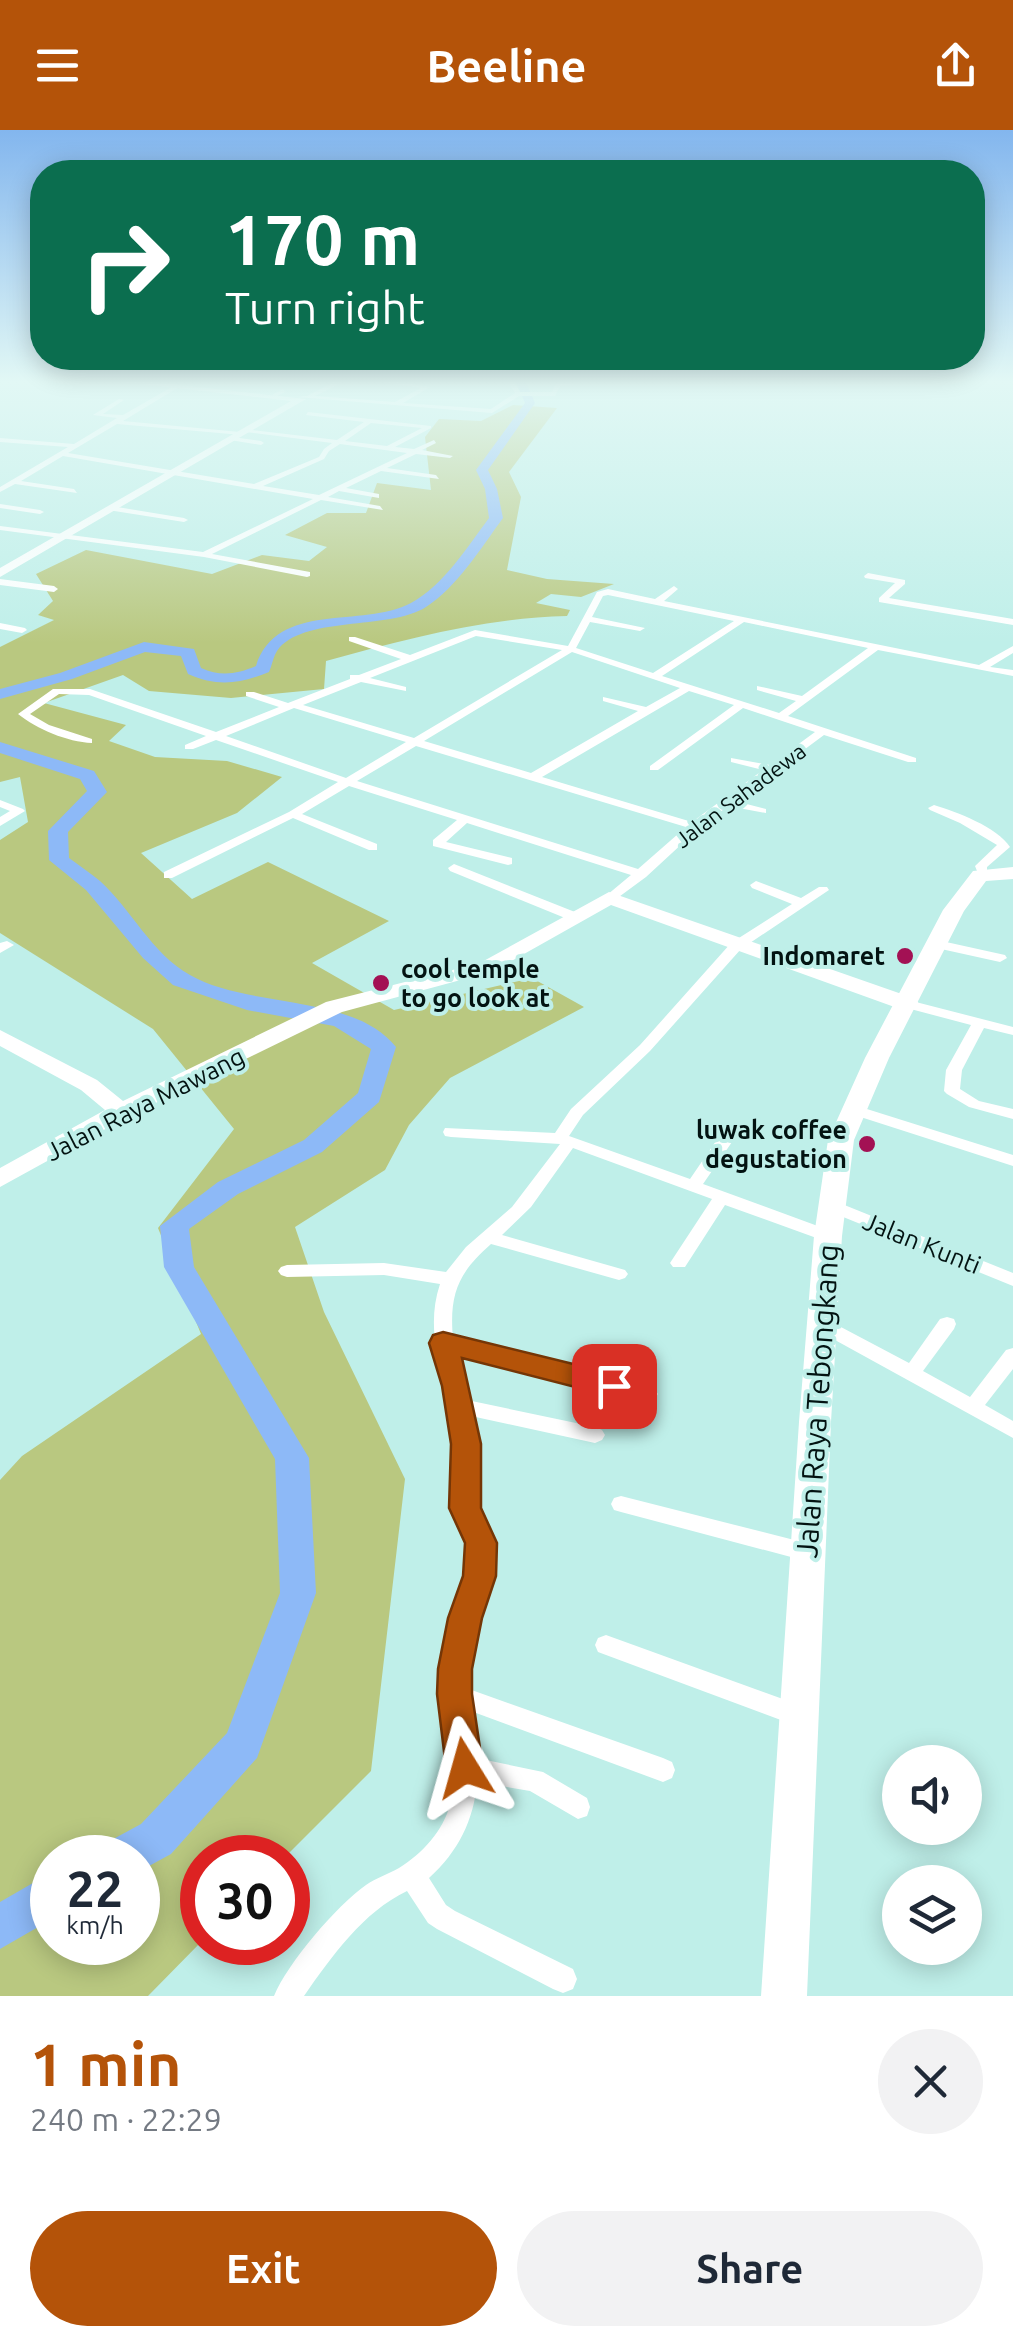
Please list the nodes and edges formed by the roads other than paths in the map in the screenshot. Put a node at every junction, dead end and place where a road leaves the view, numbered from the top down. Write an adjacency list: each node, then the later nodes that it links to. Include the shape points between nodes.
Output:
1 (37, 469): 8 (street)
2 (137, 469): 6 (street)
3 (188, 469): 6 (main road)
4 (296, 469): 9 (street)
5 (381, 469): 7 (street); 10 (street)
6 (176, 477): 9 (street); 16 (main road)
7 (436, 477)
8 (14, 482): 11 (street); 12 (street)
9 (257, 486): 14 (street)
10 (338, 489): 13 (street); 14 (street)
11 (0, 490)
12 (74, 491)
13 (376, 496)
14 (320, 497): 17 (street); 22 (street)
15 (0, 506): 18 (street)
16 (110, 508): 19 (street); 21 (main road)
17 (380, 508)
18 (40, 512)
19 (184, 520)
20 (0, 528): 21 (street)
21 (63, 536): 22 (street); 23 (main road)
22 (204, 554): 24 (street)
23 (0, 573)
24 (308, 574)
25 (868, 576): 31 (street, via 902,583 882,600)
26 (0, 582): 27 (street)
27 (54, 588)
28 (674, 589): 30 (street)
29 (719, 601): 32 (street)
30 (657, 602): 32 (street); 36 (street, via 604,593)
31 (915, 604): 33 (street); 35 (street)
32 (706, 612): 37 (street)
33 (906, 612)
34 (784, 614): 39 (street)
35 (981, 616): 38 (street); 40 (street)
36 (587, 619): 42 (street); 46 (street)
37 (744, 619): 39 (street); 51 (street)
38 (1013, 622)
39 (771, 625): 45 (street)
40 (968, 625)
41 (0, 626): 43 (street)
42 (640, 628)
43 (22, 630)
44 (352, 639): 48 (street)
45 (876, 647): 49 (street); 57 (street)
46 (571, 649): 48 (street, via 475,632); 51 (street); 65 (street)
47 (1013, 649): 49 (street)
48 (409, 658): 52 (street)
49 (980, 668): 50 (street)
50 (1013, 674)
51 (655, 676): 53 (street)
52 (354, 677): 54 (street); 59 (street)
53 (688, 687): 58 (street); 60 (street)
54 (402, 689)
55 (250, 694): 59 (street)
56 (607, 699): 60 (street)
57 (804, 700): 58 (street, via 758,688); 61 (street)
58 (735, 703): 61 (street); 69 (street)
59 (290, 706): 63 (street); 65 (street)
60 (648, 711): 71 (street)
61 (780, 718): 62 (street)
62 (823, 731): 68 (street); 70 (street, Jalan Sahadewa)
63 (220, 734): 64 (street, via 76,688 56,691 23,714); 66 (street); 72 (street)
64 (88, 741)
65 (415, 744): 71 (street); 72 (street)
66 (189, 748)
67 (735, 760): 70 (street)
68 (912, 760)
69 (654, 768)
70 (774, 770): 75 (street, Jalan Sahadewa)
71 (532, 777): 73 (street)
72 (348, 782): 79 (street); 80 (street)
73 (560, 786): 74 (street); 83 (street)
74 (549, 796)
75 (729, 803): 78 (street); 83 (street, Jalan Sahadewa)
76 (0, 804): 82 (street, via 19,812)
77 (934, 808): 88 (street, via 1002,842 1000,853 981,866)
78 (762, 811)
79 (293, 814): 85 (street); 90 (street)
80 (465, 819): 84 (street); 86 (street, via 438,843)
81 (520, 820): 84 (street)
82 (0, 822)
83 (694, 826): 89 (street, Jalan Sahadewa)
84 (507, 831): 89 (street)
85 (373, 848)
86 (508, 861)
87 (454, 868): 95 (street)
88 (998, 873): 96 (main road, Jalan Raya Tebongkang, via 954,910)
89 (642, 874): 93 (street, Jalan Sahadewa)
90 (168, 876)
91 (756, 885): 94 (street)
92 (823, 890): 94 (street)
93 (612, 898): 95 (main road, Jalan Raya Mawang); 97 (main road)
94 (801, 903): 97 (street)
95 (575, 917): 104 (main road, Jalan Raya Mawang, via 487,966 334,1007)
96 (938, 944): 98 (street); 99 (main road, Jalan Raya Tebongkang)
97 (736, 946): 99 (main road); 107 (street, via 577,1112)
98 (1000, 958)
99 (908, 1004): 100 (street); 103 (main road, Jalan Raya Tebongkang)
100 (979, 1024): 101 (street); 105 (street, via 954,1070 952,1092)
101 (1013, 1030)
102 (0, 1037): 104 (main road, via 89,1085)
103 (851, 1109): 109 (street); 113 (main road, Jalan Raya Tebongkang)
104 (120, 1111): 110 (main road, Jalan Raya Mawang)
105 (1013, 1114)
106 (451, 1132): 107 (street, Jalan Kunti)
107 (564, 1141): 111 (street, Jalan Kunti); 114 (street, via 517,1212)
108 (724, 1142): 111 (street)
109 (1013, 1161)
110 (0, 1180)
111 (693, 1187): 112 (street, Jalan Kunti)
112 (721, 1198): 113 (street, Jalan Kunti); 115 (street)
113 (830, 1221): 119 (street, Jalan Kunti); 120 (main road, Jalan Raya Tebongkang)
114 (486, 1237): 117 (street); 118 (street)
115 (679, 1263)
116 (287, 1271): 118 (street, via 384,1268)
117 (619, 1274)
118 (450, 1279): 122 (street)
119 (1013, 1280)
120 (822, 1324): 124 (street); 131 (main road, Jalan Raya Tebongkang)
121 (946, 1324): 124 (street)
122 (443, 1343): 125 (street); 126 (street)
123 (1013, 1355): 127 (street)
124 (912, 1373): 127 (street)
125 (648, 1394)
126 (460, 1406): 129 (street); 133 (street, via 465,1508 481,1543)
127 (974, 1406): 128 (street)
128 (1013, 1430)
129 (595, 1435)
130 (621, 1504): 131 (street)
131 (806, 1552): 134 (main road, Jalan Raya Tebongkang)
132 (606, 1644): 134 (street)
133 (454, 1694): 135 (street); 136 (street)
134 (797, 1716): 141 (main road, Jalan Raya Tebongkang)
135 (465, 1768): 137 (street, via 534,1780); 138 (street, via 468,1791 458,1821)
136 (663, 1770)
137 (578, 1807)
138 (412, 1875): 139 (street, via 437,1914); 140 (street, via 374,1894 322,1946)
139 (563, 1979)
140 (288, 1996)
141 (784, 1996)

